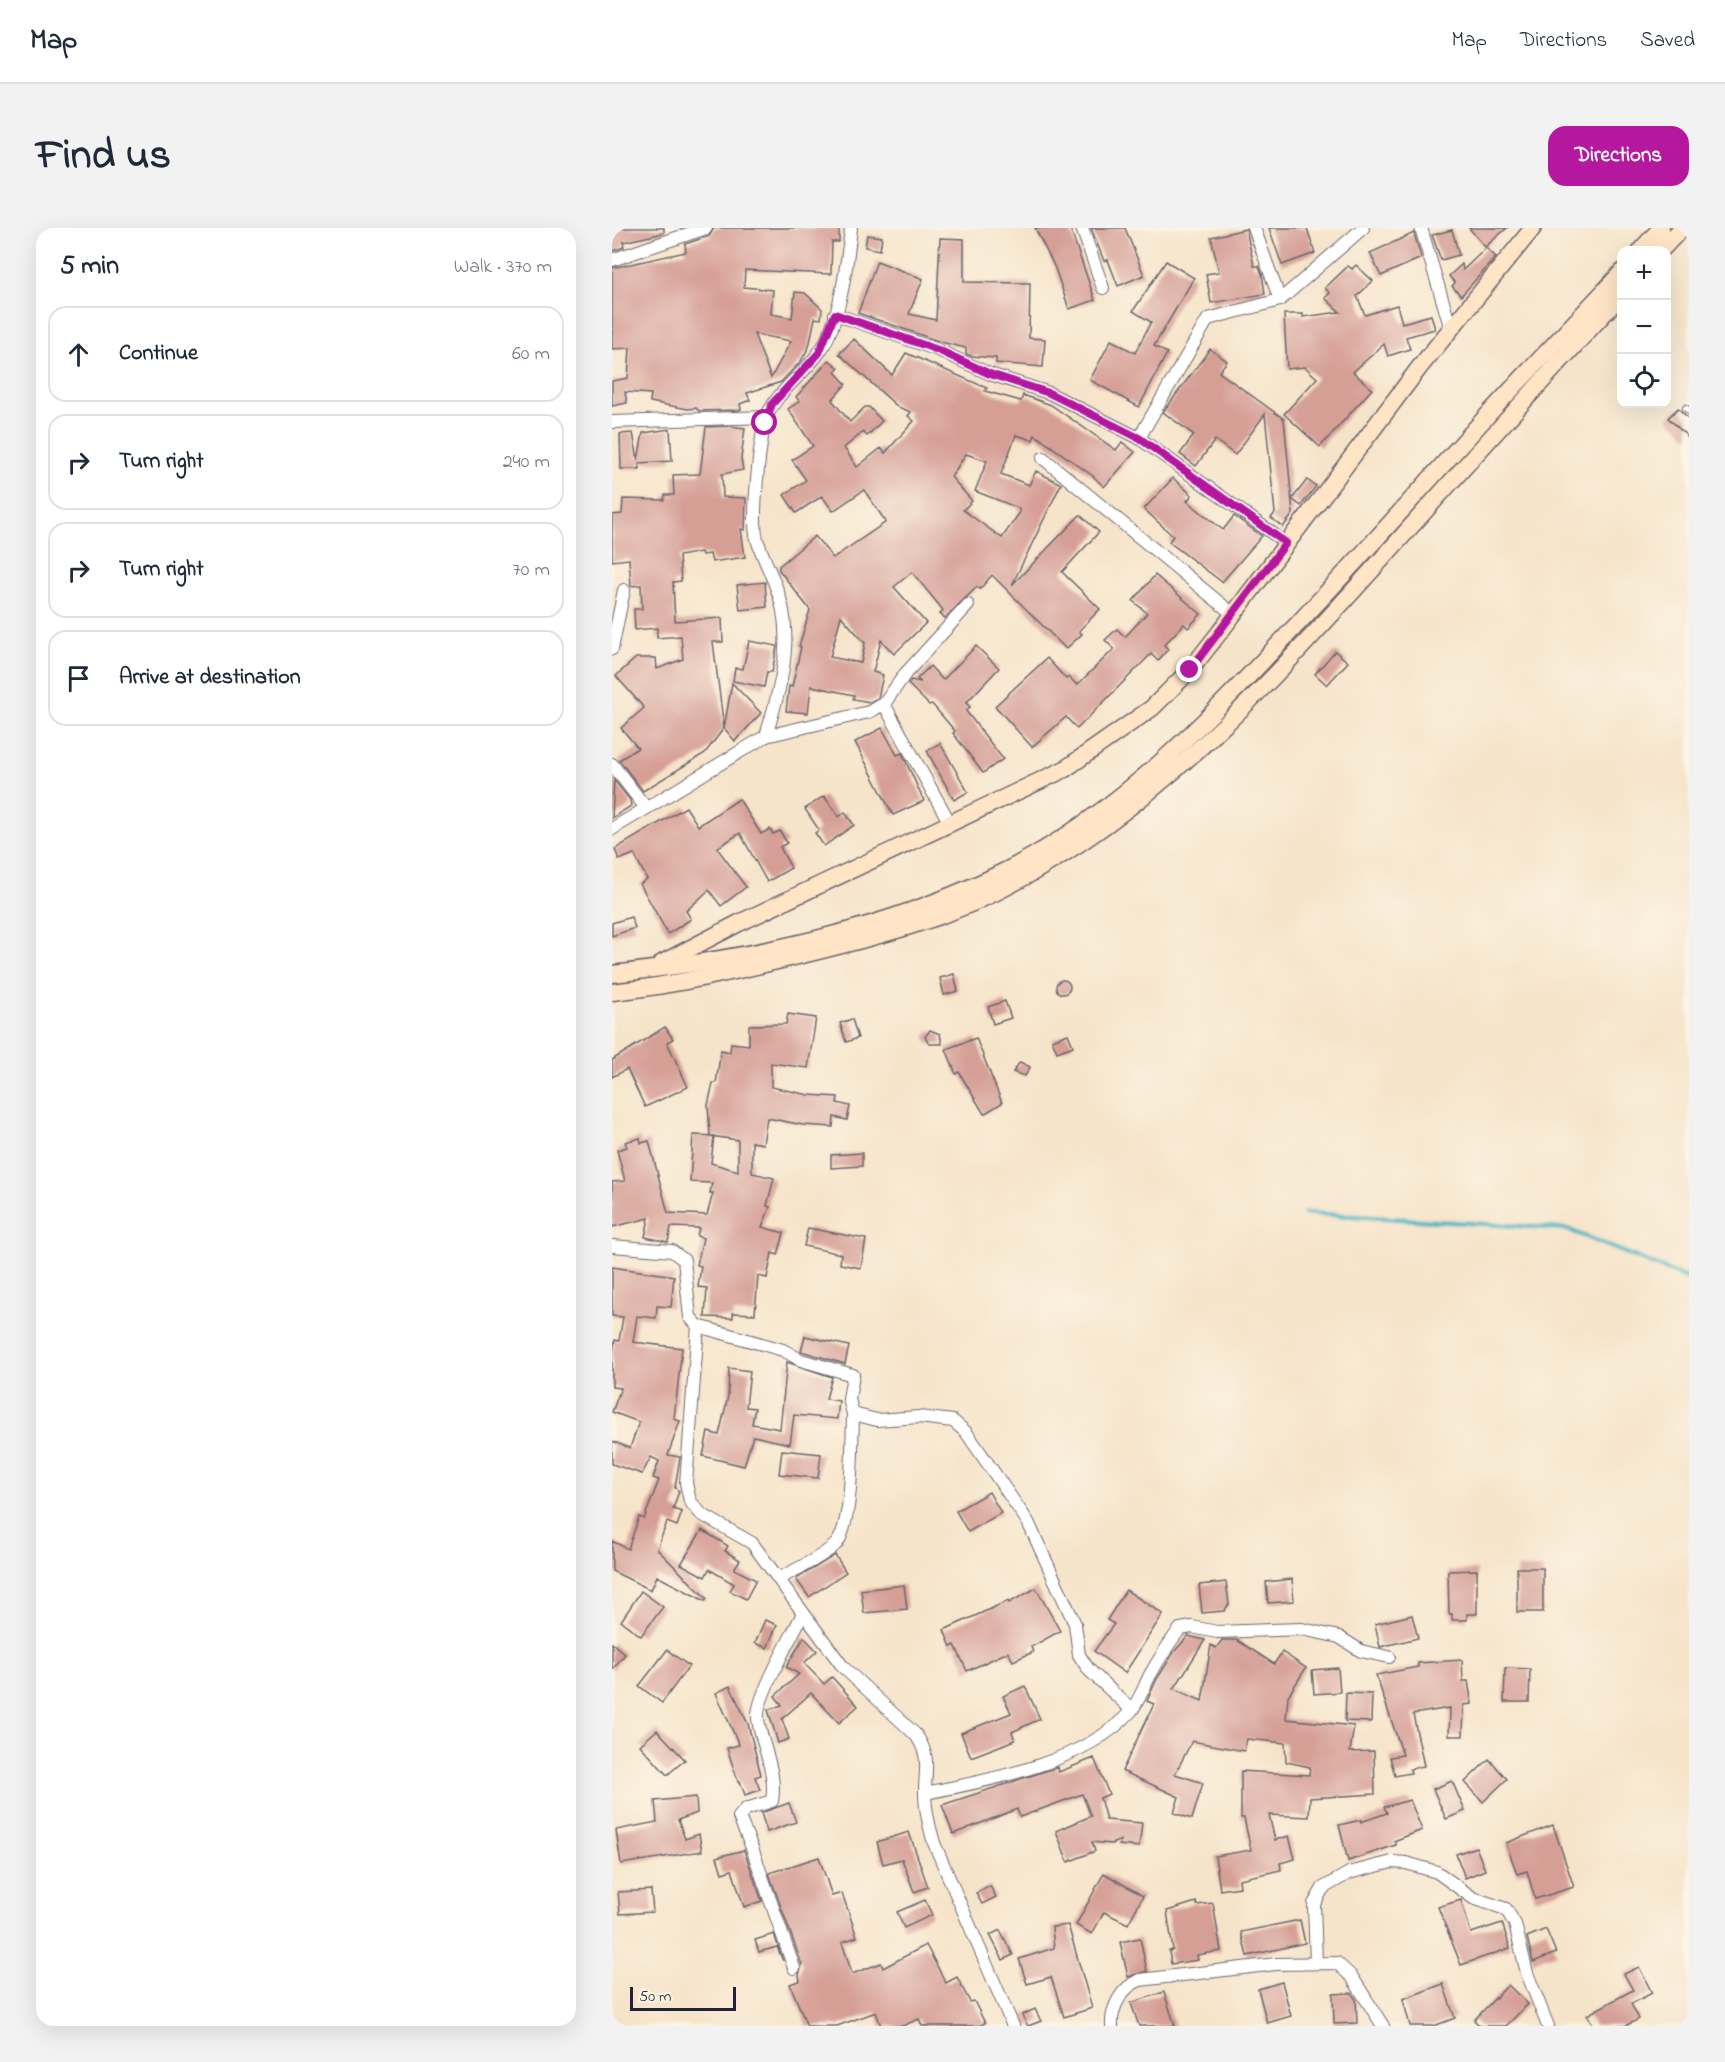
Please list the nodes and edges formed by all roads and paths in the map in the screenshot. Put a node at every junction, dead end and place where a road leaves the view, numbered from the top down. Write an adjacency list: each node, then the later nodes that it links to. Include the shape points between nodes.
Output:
1 (706, 228): 12 (street)
2 (850, 228): 17 (street)
3 (1082, 228): 14 (street)
4 (1254, 228): 15 (street)
5 (1363, 228): 15 (street)
6 (1421, 228): 18 (street)
7 (1533, 228): 18 (main road)
8 (1661, 228): 10 (main road)
9 (1682, 228): 11 (main road)
10 (1645, 246)
11 (1665, 246)
12 (612, 260)
13 (1617, 277): 35 (main road, via 1211,714 1101,810 1014,867 953,894 858,926)
14 (1103, 288)
15 (1280, 300): 21 (street, via 1208,319)
16 (1617, 300): 38 (main road, via 1346,599 1205,745 1096,831 1009,886 957,909 868,939)
17 (835, 314): 19 (street, via 819,353 772,404); 21 (street, via 1049,393)
18 (1451, 329): 23 (main road)
19 (767, 417): 20 (street); 29 (street, via 753,524 783,610 786,642 776,705)
20 (612, 422)
21 (1139, 438): 23 (street)
22 (1043, 458): 26 (street)
23 (1286, 543): 26 (main road)
24 (624, 590): 27 (street)
25 (968, 605): 28 (street, via 905,674)
26 (1233, 614): 32 (main road, via 1190,670 1152,708 1120,732 1065,769)
27 (612, 649)
28 (884, 704): 29 (street, via 869,712); 32 (street)
29 (766, 736): 31 (street)
30 (612, 764): 31 (street)
31 (645, 808): 33 (street)
32 (951, 825): 34 (main road)
33 (612, 830)
34 (739, 923): 35 (main road); 36 (main road)
35 (726, 958): 36 (main road); 38 (main road)
36 (647, 970): 37 (main road)
37 (612, 974)
38 (707, 978): 39 (main road)
39 (612, 992)
40 (612, 1246): 41 (street, via 672,1251 684,1260 690,1317)
41 (698, 1326): 42 (street, via 852,1375 849,1399); 43 (street, via 686,1483 690,1501 702,1514 752,1543)
42 (853, 1414): 43 (street, via 843,1535 834,1546); 46 (street, via 878,1420 919,1417 953,1421 966,1432 1028,1522 1075,1624 1078,1655)
43 (779, 1579): 44 (street)
44 (803, 1613): 47 (street, via 843,1667 916,1734 927,1756); 49 (street, via 758,1712 774,1787 772,1801 746,1809 739,1817)
45 (1389, 1657): 46 (street, via 1361,1651 1339,1637 1302,1629 1180,1629)
46 (1132, 1710): 47 (street, via 1110,1732 1061,1756 999,1779)
47 (925, 1793): 50 (street, via 934,1843)
48 (1316, 1963): 51 (street, via 1140,1980 1120,1994); 52 (street, via 1343,1967); 53 (street, via 1314,1904 1323,1888 1349,1872 1392,1862 1406,1863 1437,1872 1473,1898 1506,1909 1515,1924 1527,1973)
49 (794, 1968)
50 (1013, 2026)
51 (1112, 2026)
52 (1383, 2026)
53 (1548, 2026)

